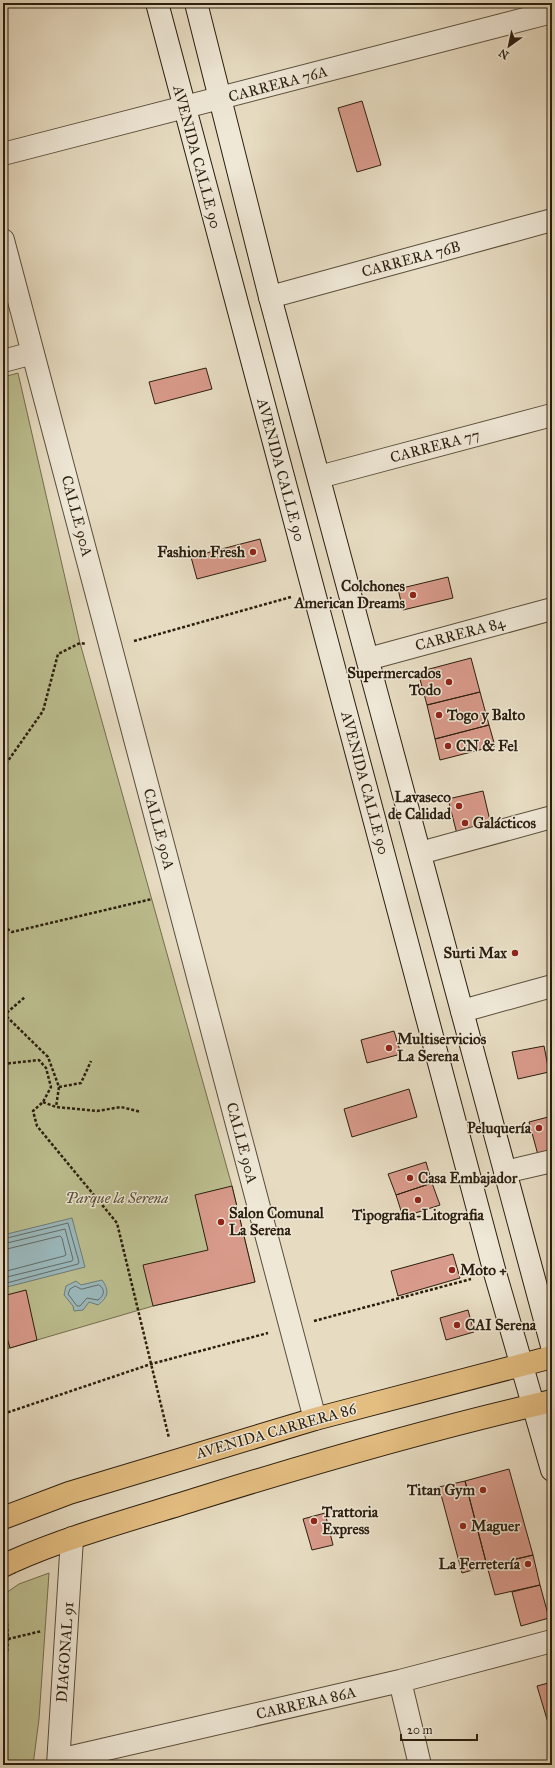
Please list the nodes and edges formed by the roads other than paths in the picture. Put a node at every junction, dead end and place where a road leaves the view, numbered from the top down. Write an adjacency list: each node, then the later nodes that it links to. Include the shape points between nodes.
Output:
1 (157, 3): 5 (street, AVENIDA CALLE 90)
2 (196, 3): 4 (street)
3 (552, 12): 4 (street, CARRERA 76A)
4 (220, 99): 5 (street, CARRERA 76A); 9 (street)
5 (184, 108): 6 (street, CARRERA 76A); 24 (street, AVENIDA CALLE 90, via 495,1273)
6 (3, 154)
7 (552, 220): 9 (street, CARRERA 76B)
8 (3, 240): 10 (street, CALLE 90A)
9 (270, 297): 13 (street)
10 (33, 353): 11 (street); 26 (street, CALLE 90A)
11 (3, 361)
12 (552, 415): 13 (street, CARRERA 77)
13 (319, 477): 15 (street)
14 (552, 609): 15 (street, CARRERA 84)
15 (368, 659): 17 (street)
16 (552, 817): 17 (street)
17 (420, 853): 19 (street)
18 (552, 986): 19 (street)
19 (462, 1011): 21 (street)
20 (552, 1161): 21 (street)
21 (506, 1172): 22 (street)
22 (552, 1346)
23 (552, 1357): 24 (main road, AVENIDA CARRERA 86)
24 (522, 1364): 25 (street, AVENIDA CALLE 90); 26 (main road, AVENIDA CARRERA 86)
25 (543, 1403): 27 (street, AVENIDA CALLE 90); 29 (main road, via 381,1443)
26 (315, 1419): 28 (main road, AVENIDA CARRERA 86, via 69,1493)
27 (552, 1470)
28 (3, 1518)
29 (72, 1538): 30 (main road); 33 (street, DIAGONAL 91)
30 (6, 1571)
31 (552, 1641): 32 (street, CARRERA 86A)
32 (400, 1682): 33 (street, CARRERA 86A); 34 (street)
33 (58, 1762)
34 (420, 1765)

